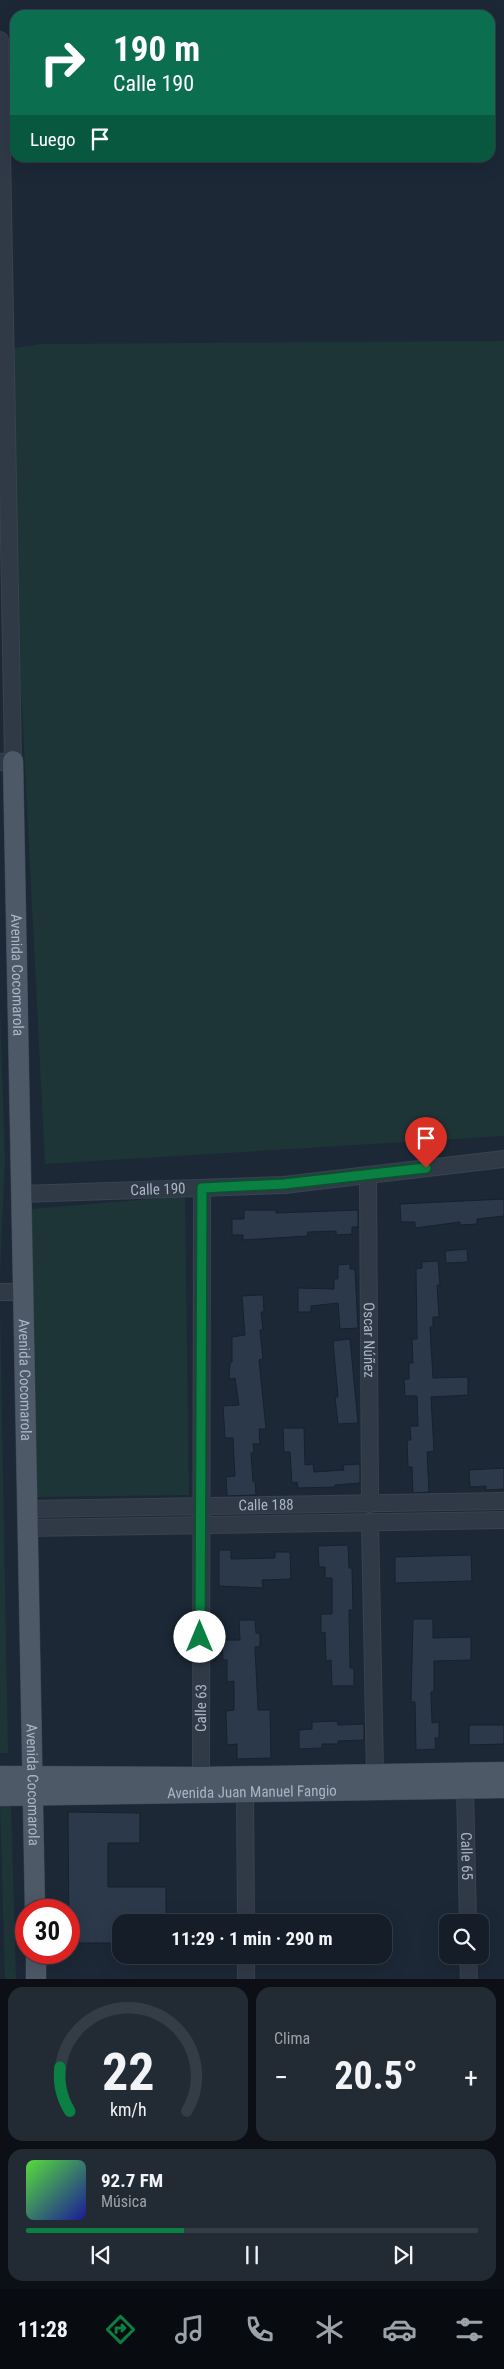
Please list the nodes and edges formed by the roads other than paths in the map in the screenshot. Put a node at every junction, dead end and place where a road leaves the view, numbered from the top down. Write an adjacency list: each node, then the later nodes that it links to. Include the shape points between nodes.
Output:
1 (0, 40): 2 (street, Avenida Cocomarola)
2 (7, 761): 6 (main road, Avenida Cocomarola)
3 (504, 1159): 4 (street, Calle 190)
4 (368, 1175): 5 (street, Calle 190); 10 (street, Oscar Núñez)
5 (202, 1188): 6 (street, Calle 190); 11 (street, Calle 63)
6 (22, 1194): 8 (main road, Avenida Cocomarola)
7 (0, 1292): 8 (street)
8 (24, 1292): 12 (main road, Avenida Cocomarola)
9 (504, 1501): 10 (street, Calle 188)
10 (370, 1504): 11 (street, Calle 188)
11 (200, 1505): 12 (street, Calle 188); 15 (street, Calle 63)
12 (28, 1518): 15 (street, Calle 188); 19 (main road, Avenida Cocomarola)
13 (504, 1520): 14 (street, Calle 188)
14 (370, 1522): 15 (street, Calle 188); 17 (street)
15 (200, 1525): 20 (street, Calle 63)
16 (504, 1772): 17 (main road, Avenida Juan Manuel Fangio)
17 (375, 1774): 20 (main road, Avenida Juan Manuel Fangio)
18 (0, 1776): 19 (main road, Avenida Juan Manuel Fangio)
19 (32, 1776): 20 (main road, Avenida Juan Manuel Fangio); 25 (main road, Avenida Cocomarola)
20 (201, 1777)
21 (465, 1788): 22 (main road, Avenida Juan Manuel Fangio); 23 (main road, Avenida Juan Manuel Fangio); 28 (street, Calle 65)
22 (504, 1788)
23 (245, 1792): 25 (main road, Avenida Juan Manuel Fangio); 27 (street)
24 (0, 1796): 25 (main road, Avenida Juan Manuel Fangio)
25 (33, 1796): 26 (main road, Avenida Cocomarola)
26 (35, 1899)
27 (246, 1914)
28 (468, 1914)
29 (36, 1964): 32 (main road)
30 (246, 1964): 33 (street)
31 (468, 1964): 34 (street)
32 (36, 1979)
33 (246, 1979)
34 (469, 1979)

